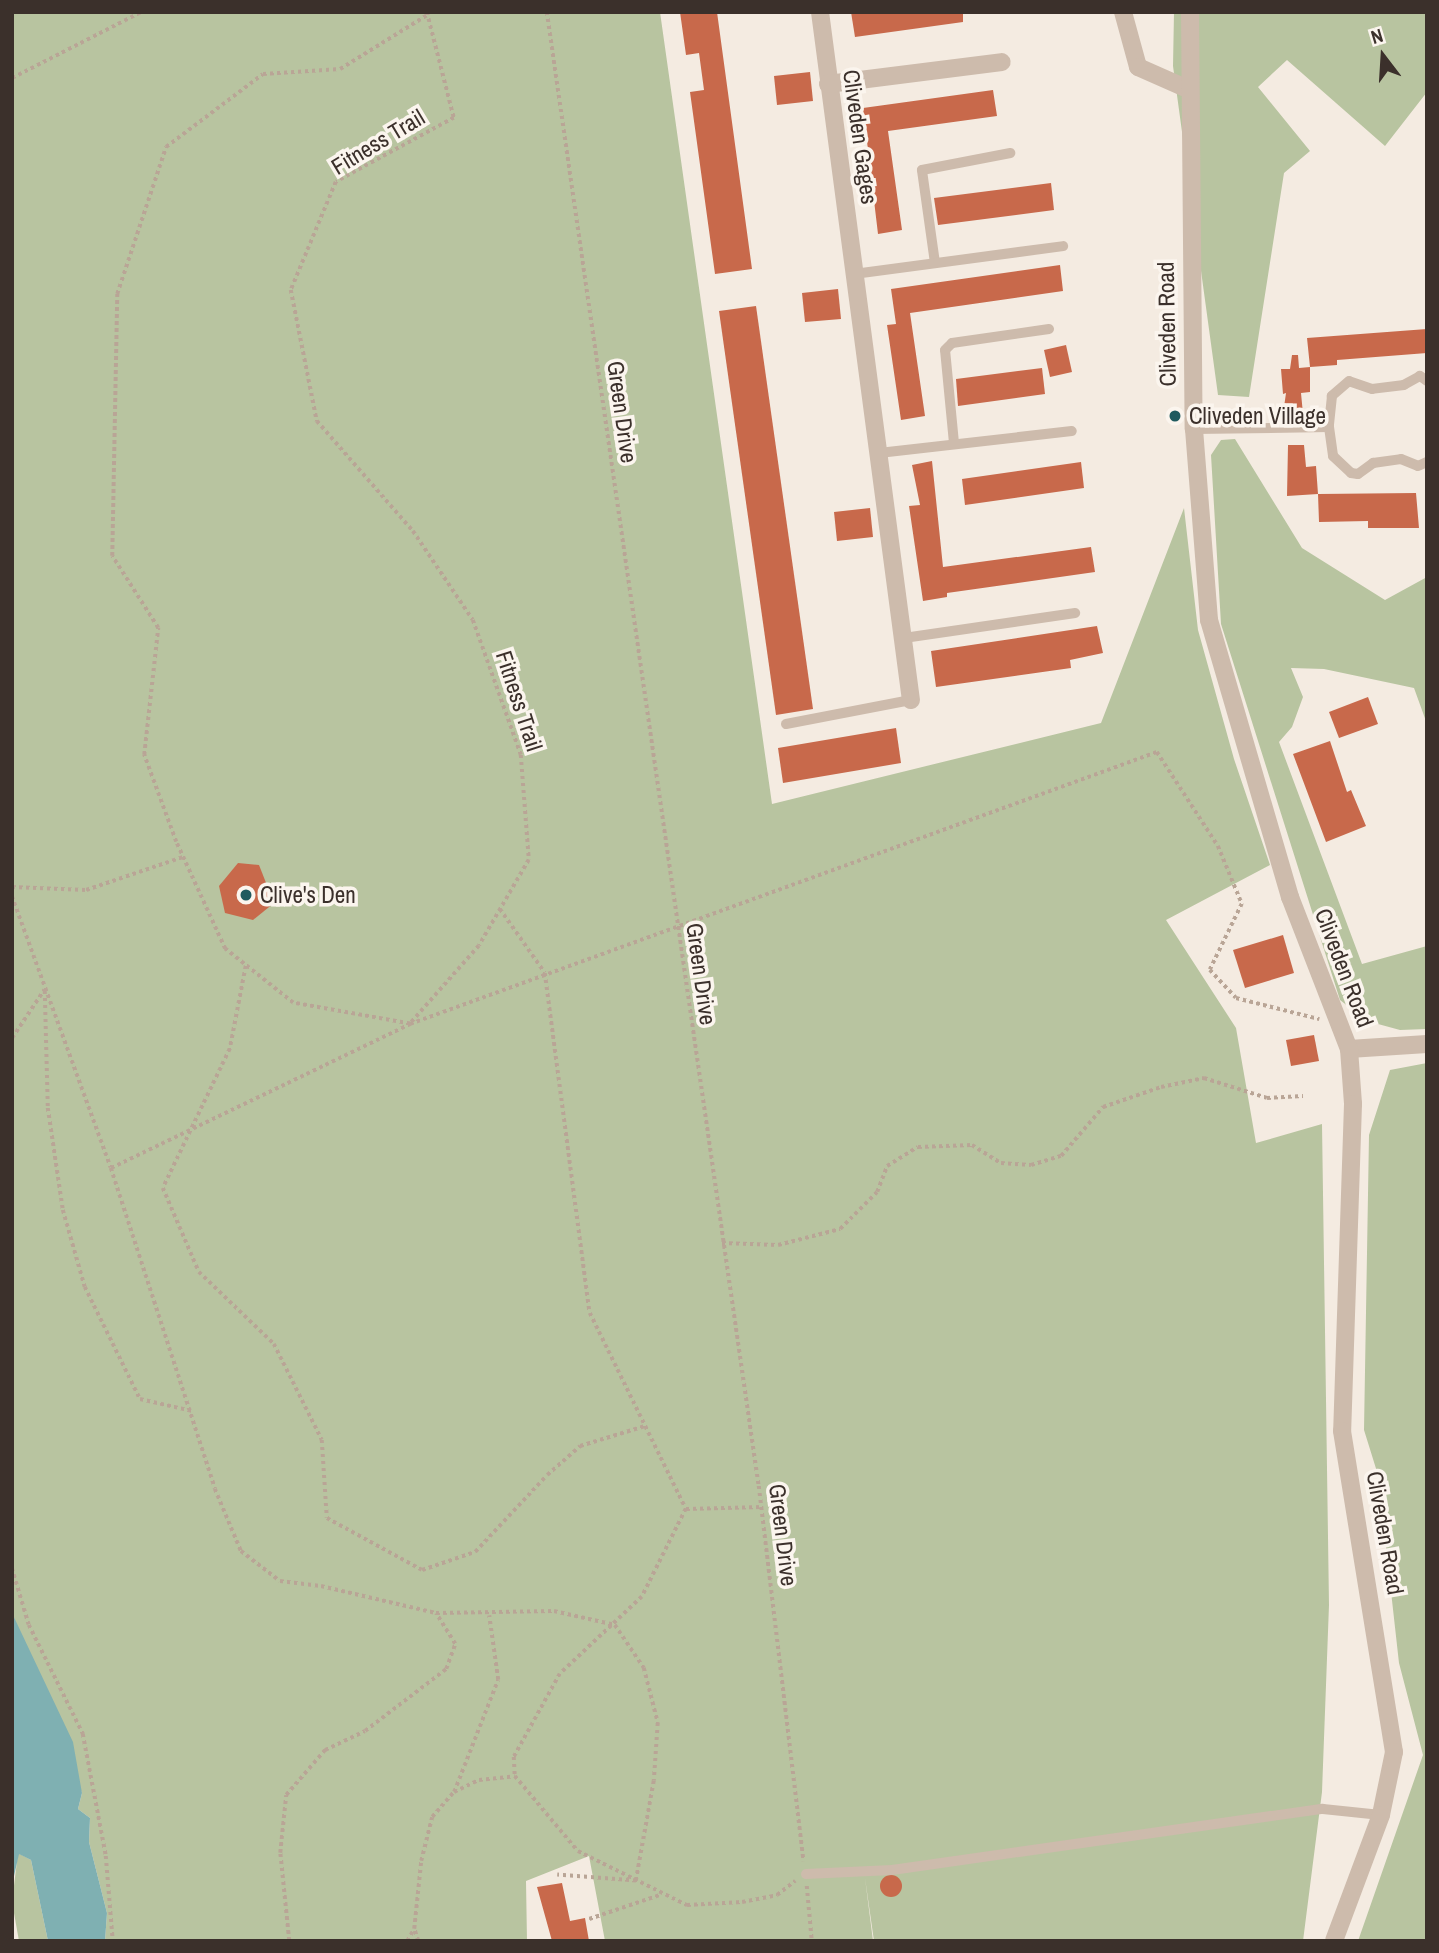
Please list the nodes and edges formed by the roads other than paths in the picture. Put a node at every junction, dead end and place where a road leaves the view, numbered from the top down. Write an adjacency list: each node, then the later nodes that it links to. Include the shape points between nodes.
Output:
1 (820, 12): 5 (street, Cliveden Gages)
2 (1123, 12): 6 (street, via 1138,67)
3 (1190, 12): 6 (street, Cliveden Road)
4 (1002, 62): 5 (street)
5 (828, 84): 10 (street, Cliveden Gages)
6 (1190, 89): 14 (street, Cliveden Road)
7 (1010, 153): 9 (lane, via 922,170)
8 (1063, 246): 9 (lane)
9 (935, 263): 10 (lane)
10 (853, 271): 17 (street, Cliveden Gages)
11 (1049, 329): 16 (lane, via 952,343 945,350)
12 (1427, 381): 13 (lane, via 1420,376 1404,385 1372,389 1349,381 1332,396)
13 (1329, 427): 14 (lane); 18 (lane, via 1333,456 1351,473 1392,460 1418,466)
14 (1194, 429): 24 (street, Cliveden Road, via 1209,620 1290,897)
15 (1072, 431): 16 (lane)
16 (954, 443): 17 (lane)
17 (879, 453): 20 (street, Cliveden Gages)
18 (1427, 462)
19 (1075, 613): 20 (lane)
20 (904, 638): 21 (street, Cliveden Gages)
21 (911, 700): 22 (lane)
22 (786, 724)
23 (1427, 1044): 24 (street)
24 (1349, 1049): 25 (street, Cliveden Road, via 1353,1104 1341,1417 1394,1752)
25 (1381, 1815): 26 (lane, via 1324,1809 892,1870); 27 (street, Cliveden Road)
26 (806, 1874)
27 (1334, 1941)

